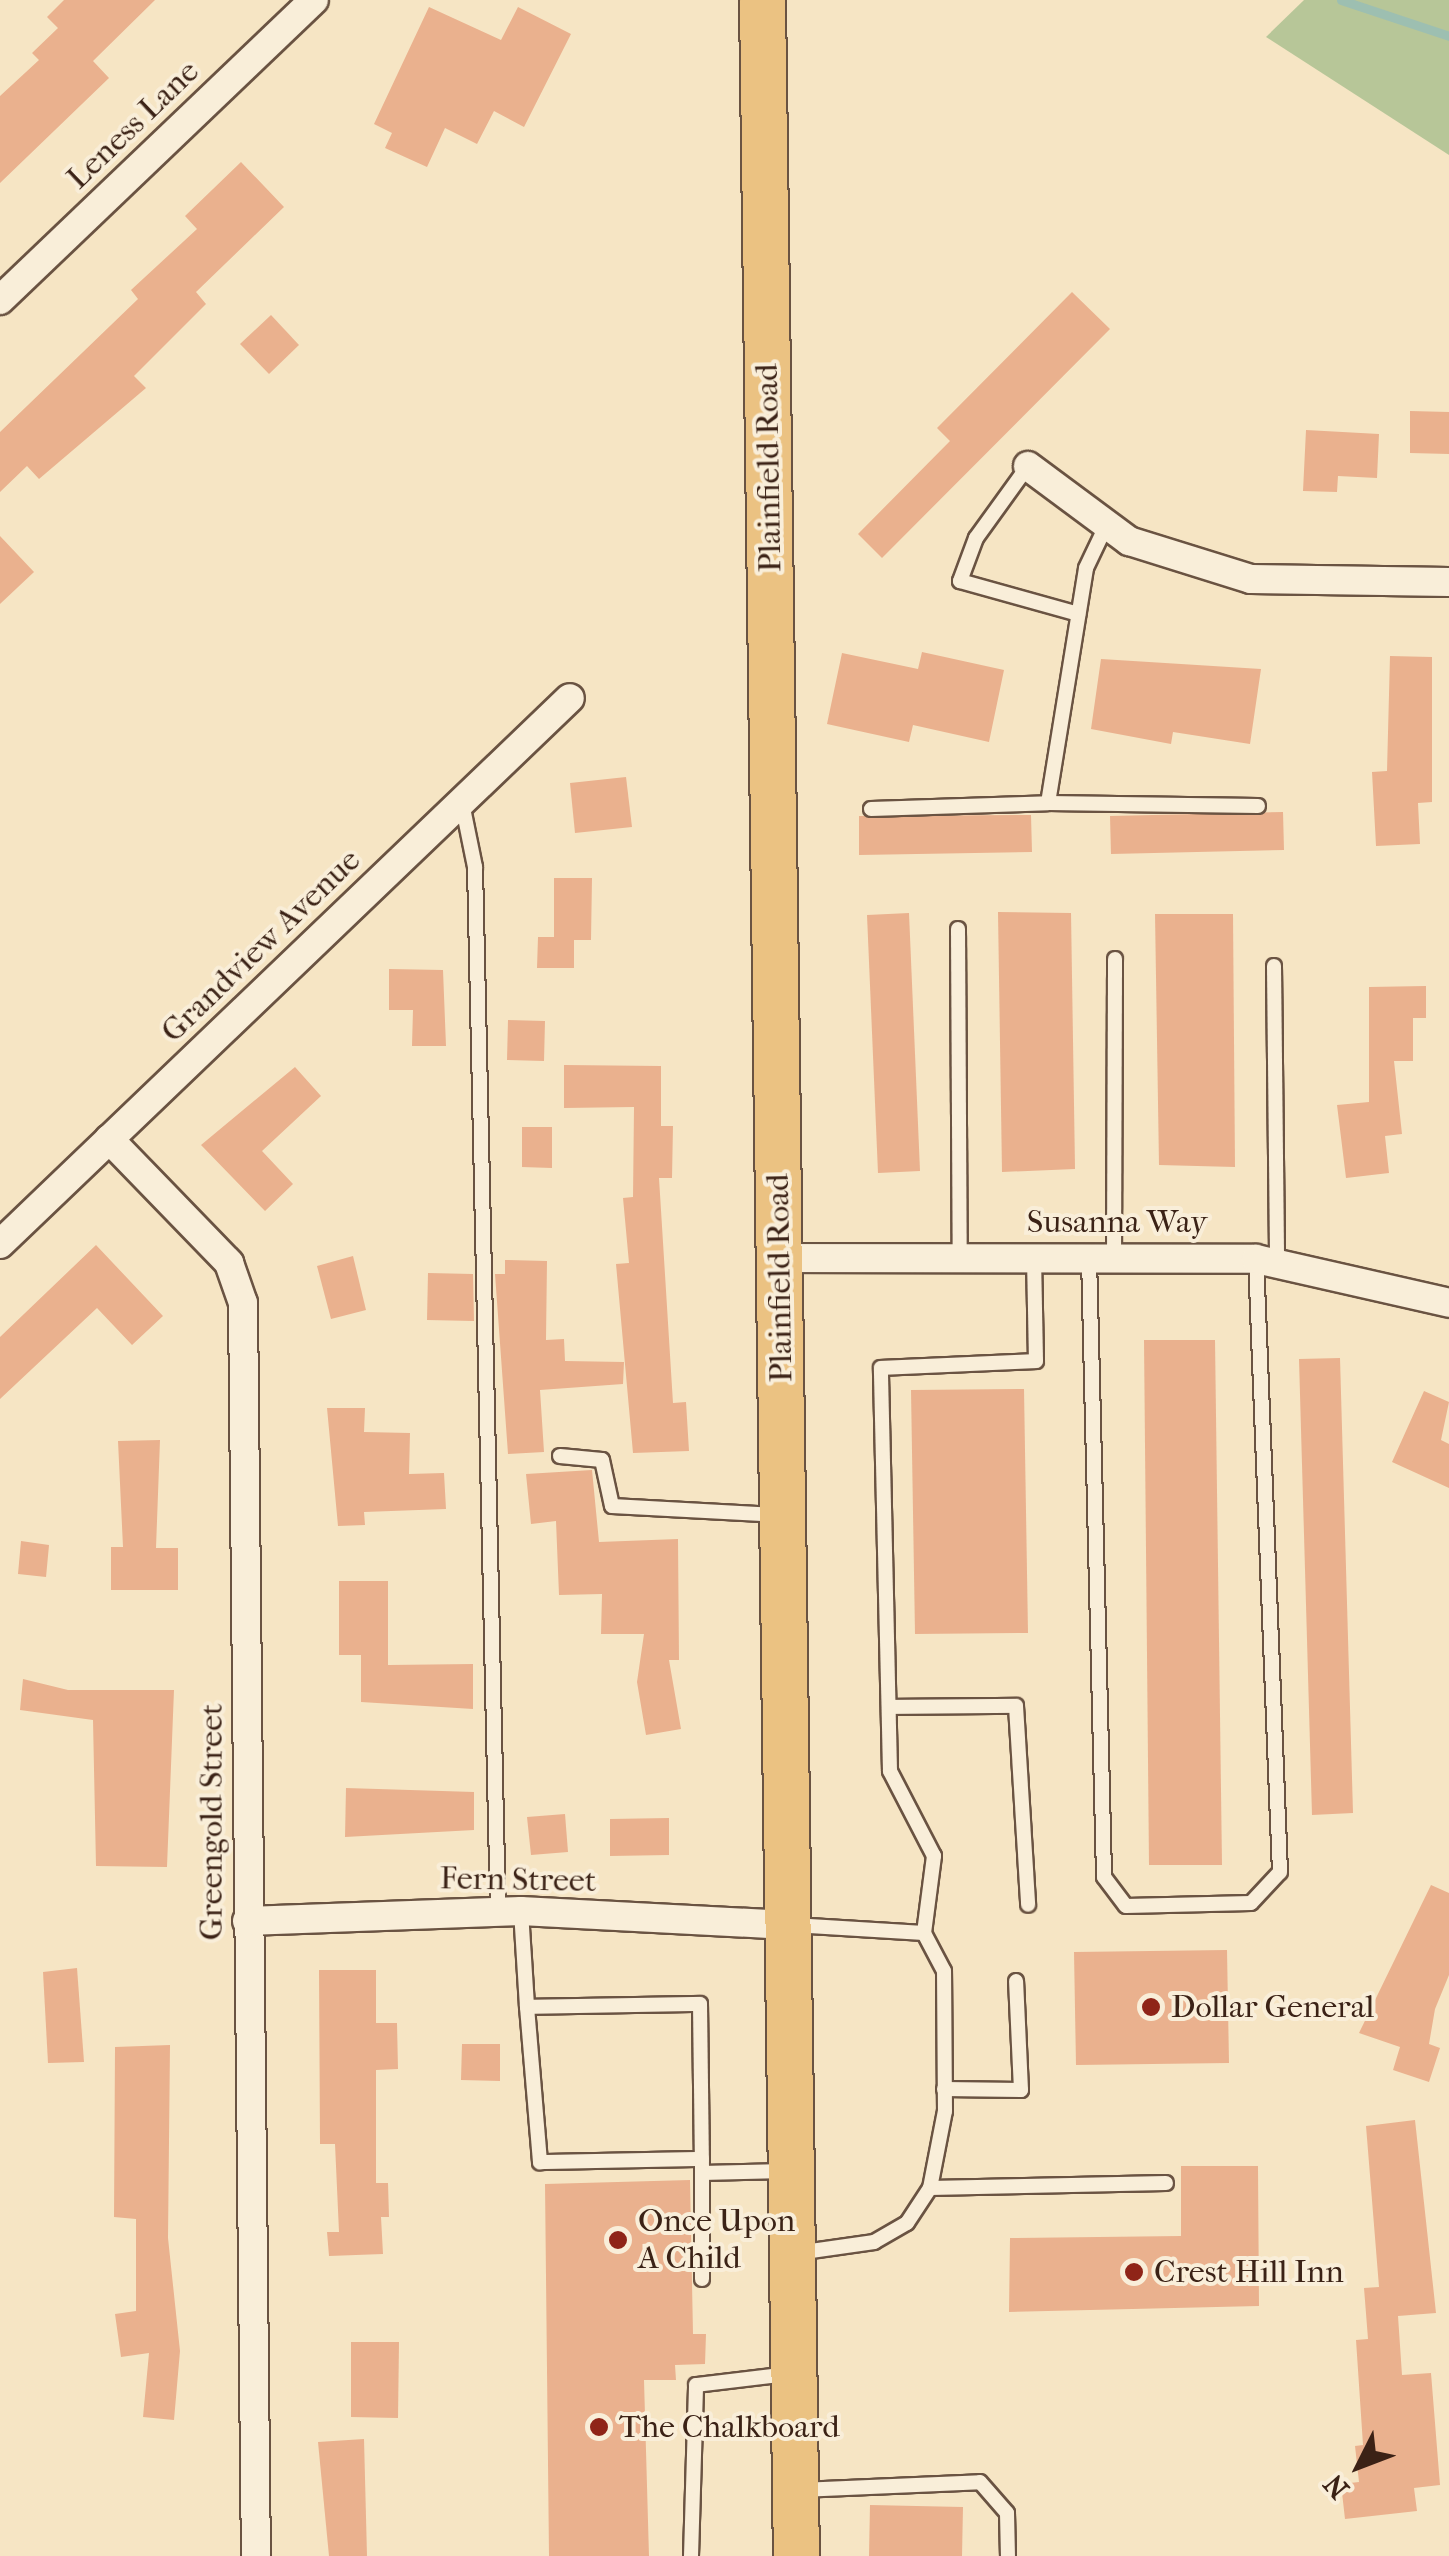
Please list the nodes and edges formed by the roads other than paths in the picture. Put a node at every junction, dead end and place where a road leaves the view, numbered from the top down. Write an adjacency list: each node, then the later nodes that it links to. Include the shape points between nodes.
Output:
1 (314, 0): 3 (street, Leness Lane)
2 (762, 0): 20 (main road, Plainfield Road)
3 (0, 300)
4 (1028, 466): 5 (street); 7 (lane, via 976,538 960,581)
5 (1107, 524): 6 (street, via 1129,541 1251,579); 7 (lane)
6 (1449, 582)
7 (1078, 614): 10 (lane)
8 (570, 698): 9 (street, Grandview Avenue)
9 (462, 802): 16 (street, Grandview Avenue); 28 (lane, via 474,866)
10 (1048, 803): 11 (lane); 12 (lane)
11 (1258, 806)
12 (870, 809)
13 (958, 928): 21 (lane)
14 (1115, 958): 19 (lane)
15 (1274, 966): 22 (lane)
16 (110, 1139): 17 (street, Grandview Avenue); 29 (street, Greengold Street, via 229,1262 243,1302)
17 (0, 1244)
18 (1034, 1256): 19 (street, Susanna Way); 21 (street, Susanna Way); 26 (lane, via 1036,1361 881,1368)
19 (1102, 1256): 22 (street, Susanna Way); 22 (lane, via 1104,1877 1126,1906 1251,1903 1280,1872)
20 (780, 1258): 21 (street, Susanna Way); 25 (main road, Plainfield Road)
21 (960, 1258)
22 (1266, 1260): 23 (street, Susanna Way)
23 (1447, 1295)
24 (560, 1456): 25 (lane, via 602,1460 612,1506)
25 (782, 1515): 30 (main road, Plainfield Road)
26 (889, 1707): 27 (lane, via 1016,1706); 31 (lane, via 890,1771 934,1856)
27 (1028, 1905)
28 (510, 1911): 29 (street, Fern Street); 30 (street, Fern Street); 33 (lane)
29 (247, 1921): 43 (street, Greengold Street)
30 (787, 1925): 31 (lane); 36 (main road, Plainfield Road)
31 (924, 1932): 34 (lane, via 944,1971)
32 (1016, 1982): 34 (lane, via 1021,2090)
33 (527, 2007): 35 (lane, via 540,2162); 35 (lane, via 700,2004)
34 (944, 2089): 38 (lane)
35 (702, 2166): 36 (lane); 40 (lane)
36 (791, 2171): 39 (main road, Plainfield Road)
37 (1166, 2183): 38 (lane)
38 (930, 2188): 39 (lane, via 907,2222 874,2242)
39 (792, 2254): 41 (main road, Plainfield Road)
40 (702, 2280)
41 (794, 2374): 42 (main road, Plainfield Road); 44 (lane, via 696,2385)
42 (795, 2490): 45 (main road, Plainfield Road); 46 (lane, via 980,2482 1006,2514)
43 (256, 2556)
44 (692, 2556)
45 (796, 2556)
46 (1008, 2556)

